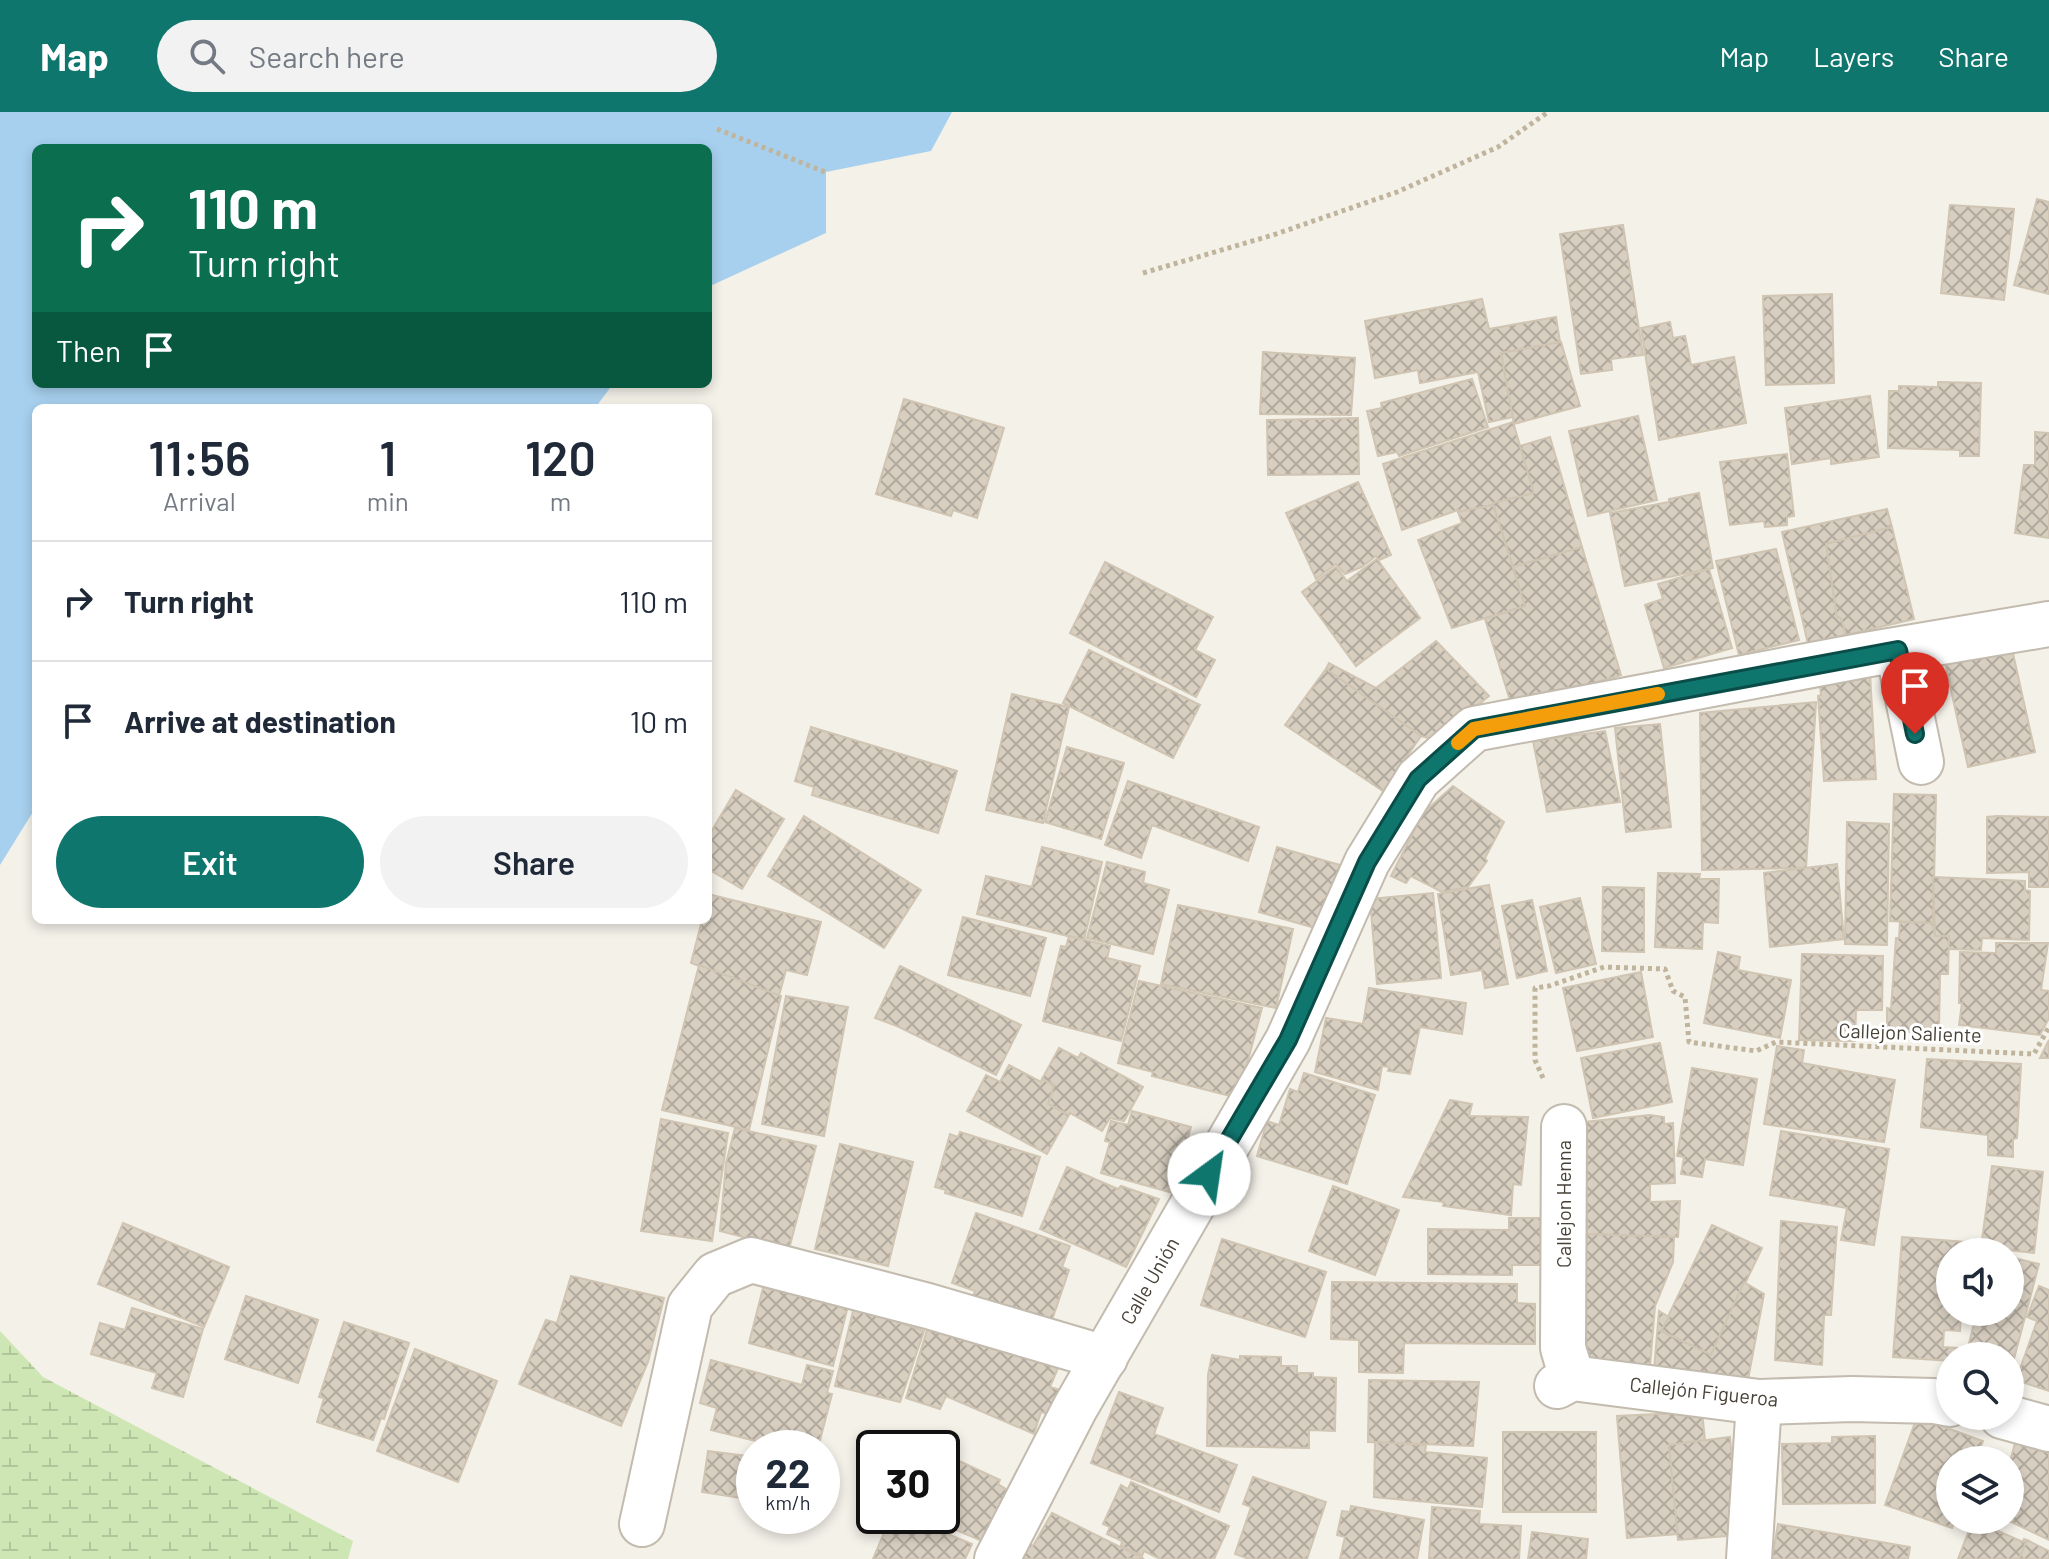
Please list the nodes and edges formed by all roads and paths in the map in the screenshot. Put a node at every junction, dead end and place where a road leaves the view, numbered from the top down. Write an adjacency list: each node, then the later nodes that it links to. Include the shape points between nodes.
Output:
1 (1548, 112): 4 (path, via 1498,147 1397,192)
2 (717, 129): 3 (path)
3 (825, 172)
4 (1143, 273)
5 (2049, 624): 6 (street, Calle Unión)
6 (1898, 650): 7 (street); 11 (street, Calle Unión, via 1474,729 1440,759 1418,779 1367,862 1288,1040)
7 (1921, 762)
8 (2049, 1027): 9 (path, Callejon Saliente, via 2034,1054 1776,1042)
9 (1756, 1051): 10 (path, Callejon Henna, via 1689,1042 1685,997 1673,991 1665,969 1604,967 1535,988 1535,1060)
10 (1564, 1127): 12 (street, Callejon Henna)
11 (1105, 1358): 17 (street, via 751,1260 715,1275 690,1306); 18 (street, Calle Unión)
12 (1564, 1382): 14 (street, Callejón Figueroa)
13 (1936, 1401): 14 (street, Callejón Figueroa)
14 (1759, 1402): 19 (street)
15 (2024, 1422): 16 (street)
16 (2049, 1429)
17 (642, 1524)
18 (997, 1559)
19 (1749, 1559)

